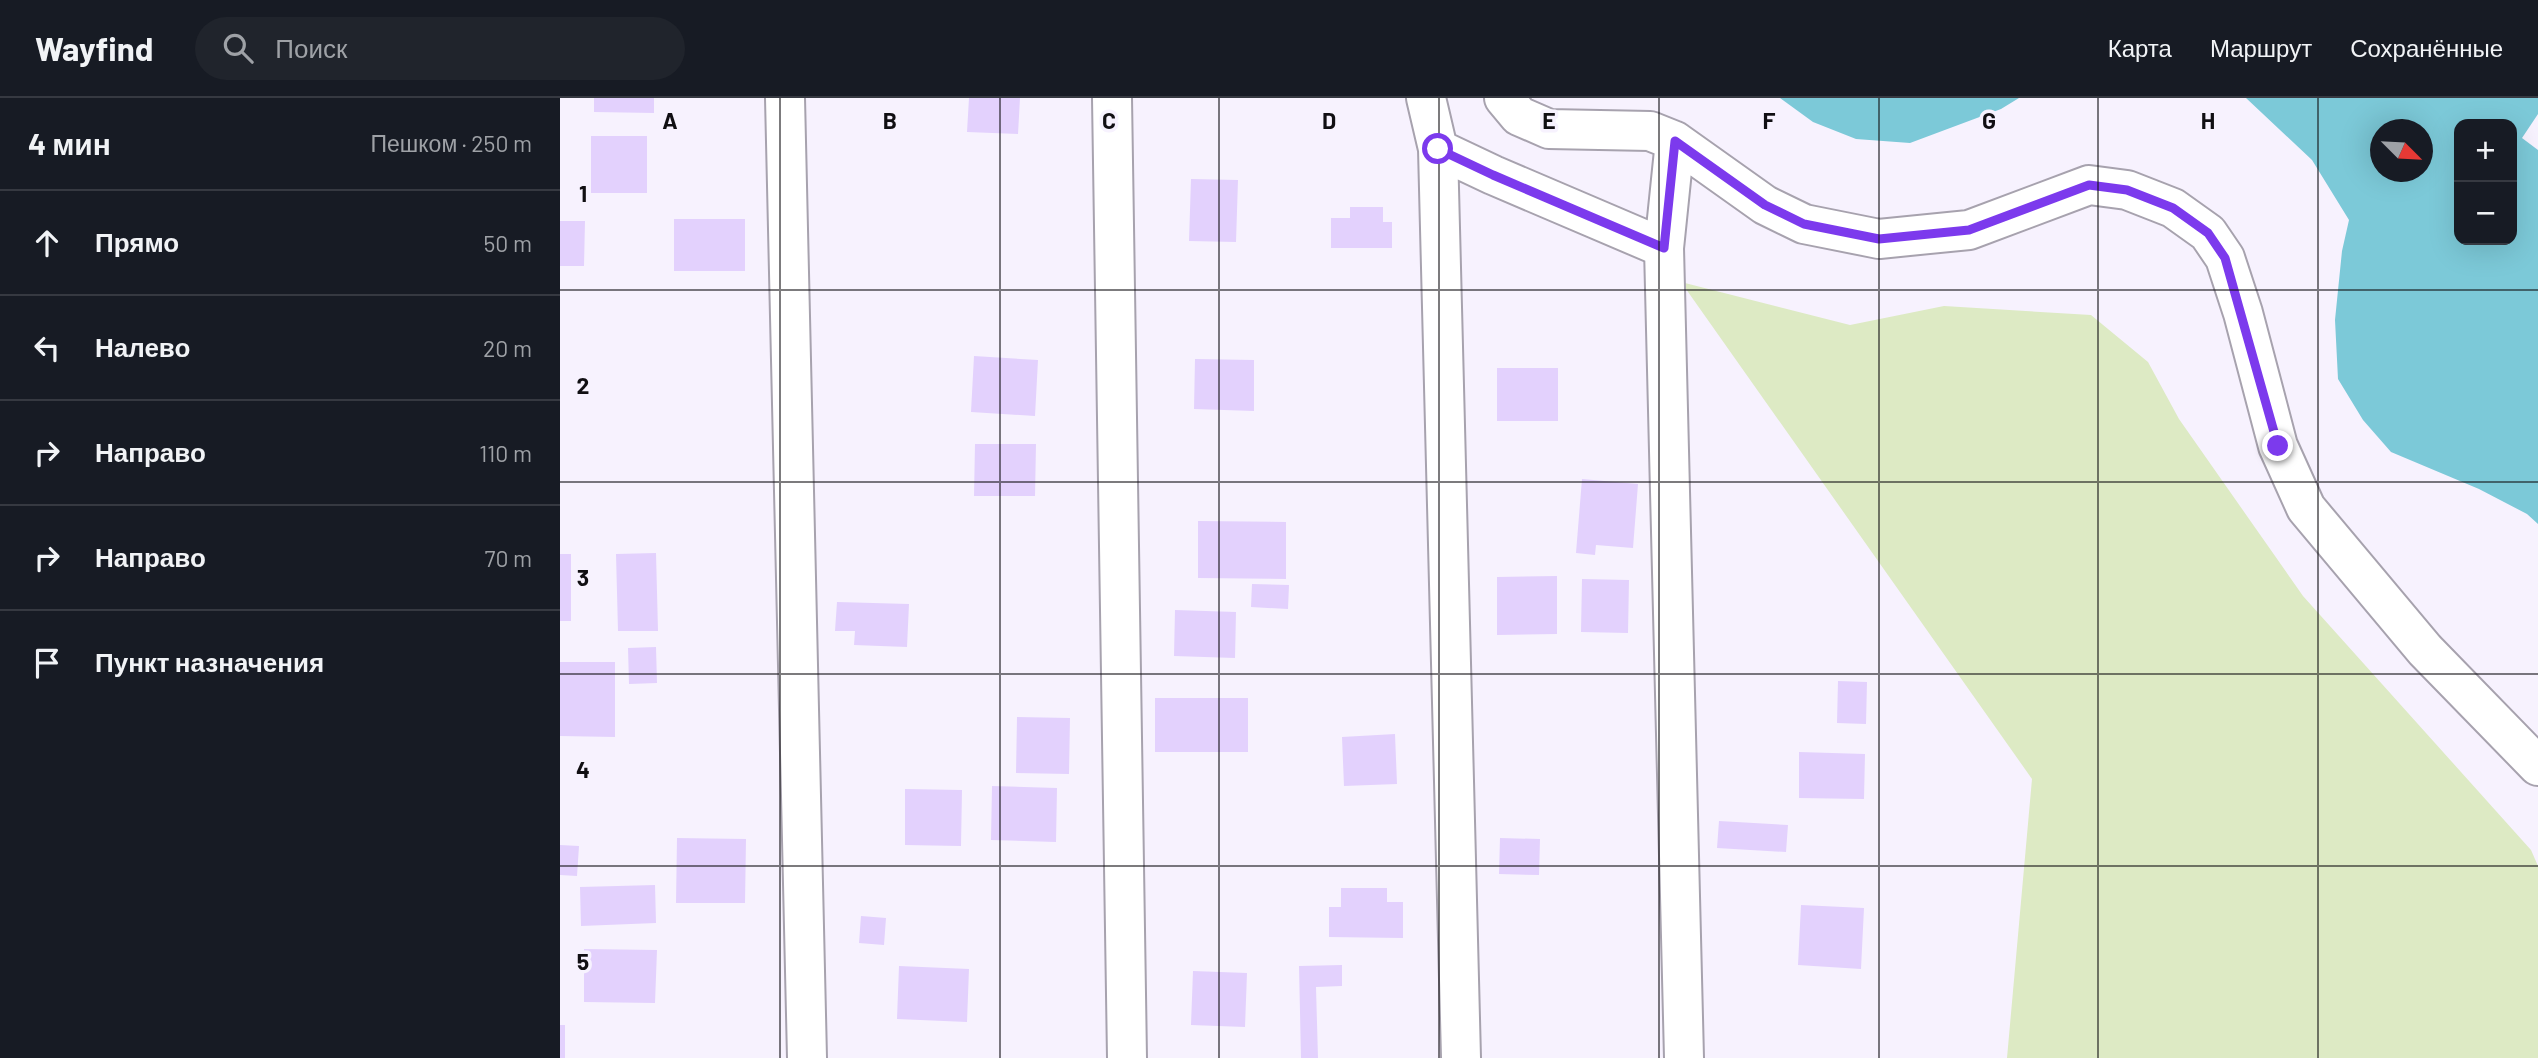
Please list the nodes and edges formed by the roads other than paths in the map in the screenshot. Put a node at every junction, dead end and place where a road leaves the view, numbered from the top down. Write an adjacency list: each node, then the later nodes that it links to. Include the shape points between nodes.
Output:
1 (785, 98): 9 (street)
2 (1112, 98): 10 (street)
3 (1426, 98): 6 (street)
4 (1504, 98): 5 (street, via 1519,116 1549,129 1650,131)
5 (1675, 141): 7 (street); 8 (street, via 1765,205 1804,224 1879,239 1969,230 2089,185 2127,190 2173,208 2208,233 2225,258 2278,446 2305,508 2425,650)
6 (1438, 149): 7 (street); 11 (street)
7 (1664, 248): 12 (street)
8 (2538, 766)
9 (807, 1058)
10 (1127, 1058)
11 (1461, 1058)
12 (1684, 1058)

